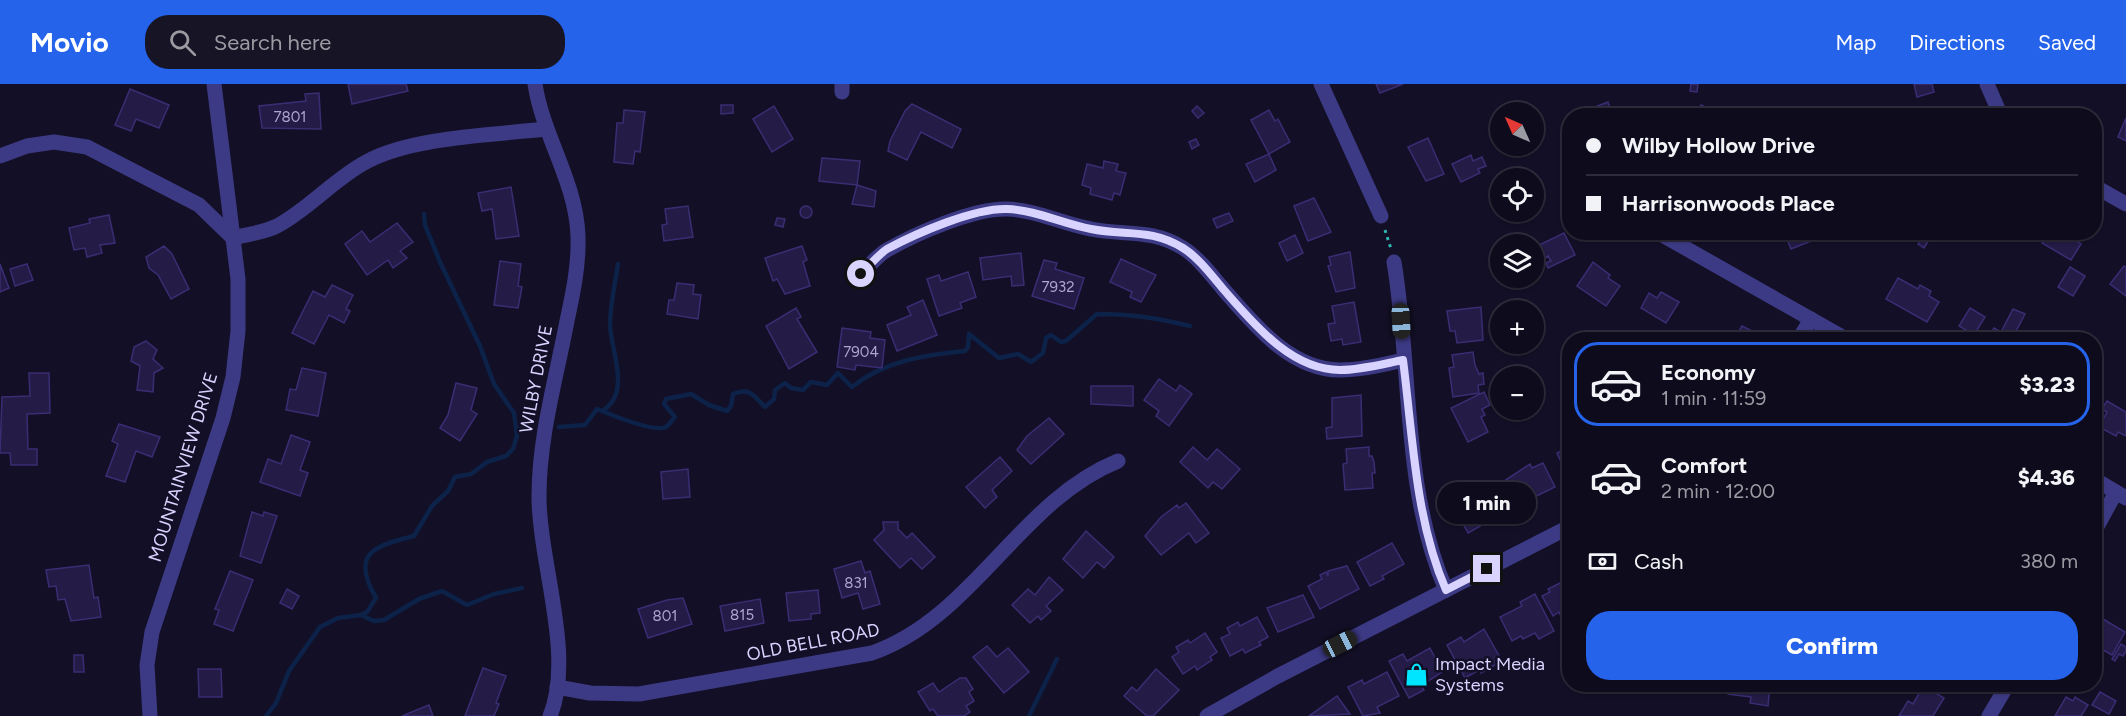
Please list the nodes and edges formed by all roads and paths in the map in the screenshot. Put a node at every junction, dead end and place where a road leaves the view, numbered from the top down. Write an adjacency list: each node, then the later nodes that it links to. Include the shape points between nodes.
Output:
1 (214, 84): 11 (street, MOUNTAINVIEW DRIVE)
2 (536, 84): 6 (street, WILBY DRIVE)
3 (1322, 84): 10 (street)
4 (1987, 84): 5 (street)
5 (1998, 108)
6 (545, 129): 11 (street, via 417,145 382,154 349,172 277,226); 25 (street, WILBY DRIVE, via 572,195 578,236 575,283 548,411 540,486 542,549 558,648)
7 (0, 156): 11 (street, via 54,142 87,147 199,205)
8 (2102, 190): 9 (street)
9 (2126, 204)
10 (1381, 216): 13 (path)
11 (233, 237): 27 (street, MOUNTAINVIEW DRIVE, via 238,279 233,376 223,418 152,632 147,665)
12 (1672, 240): 15 (street)
13 (1394, 262): 18 (street, via 1401,302)
14 (861, 274): 18 (street, via 885,250 956,221 991,210 1024,211 1091,229 1166,238 1186,249 1263,334 1321,368 1340,370)
15 (1811, 319): 16 (street); 17 (street)
16 (1803, 332)
17 (1834, 332)
18 (1403, 360): 24 (street, via 1424,526)
19 (1118, 461): 25 (street, OLD BELL ROAD, via 1077,481 929,623 891,646 872,653 639,694 590,693)
20 (2102, 484): 21 (street)
21 (2121, 495): 22 (street)
22 (2102, 521)
23 (1562, 531): 24 (street)
24 (1446, 590): 29 (street)
25 (557, 687): 28 (street)
26 (2003, 692): 30 (street)
27 (150, 716)
28 (550, 716)
29 (1207, 716)
30 (1989, 716)

